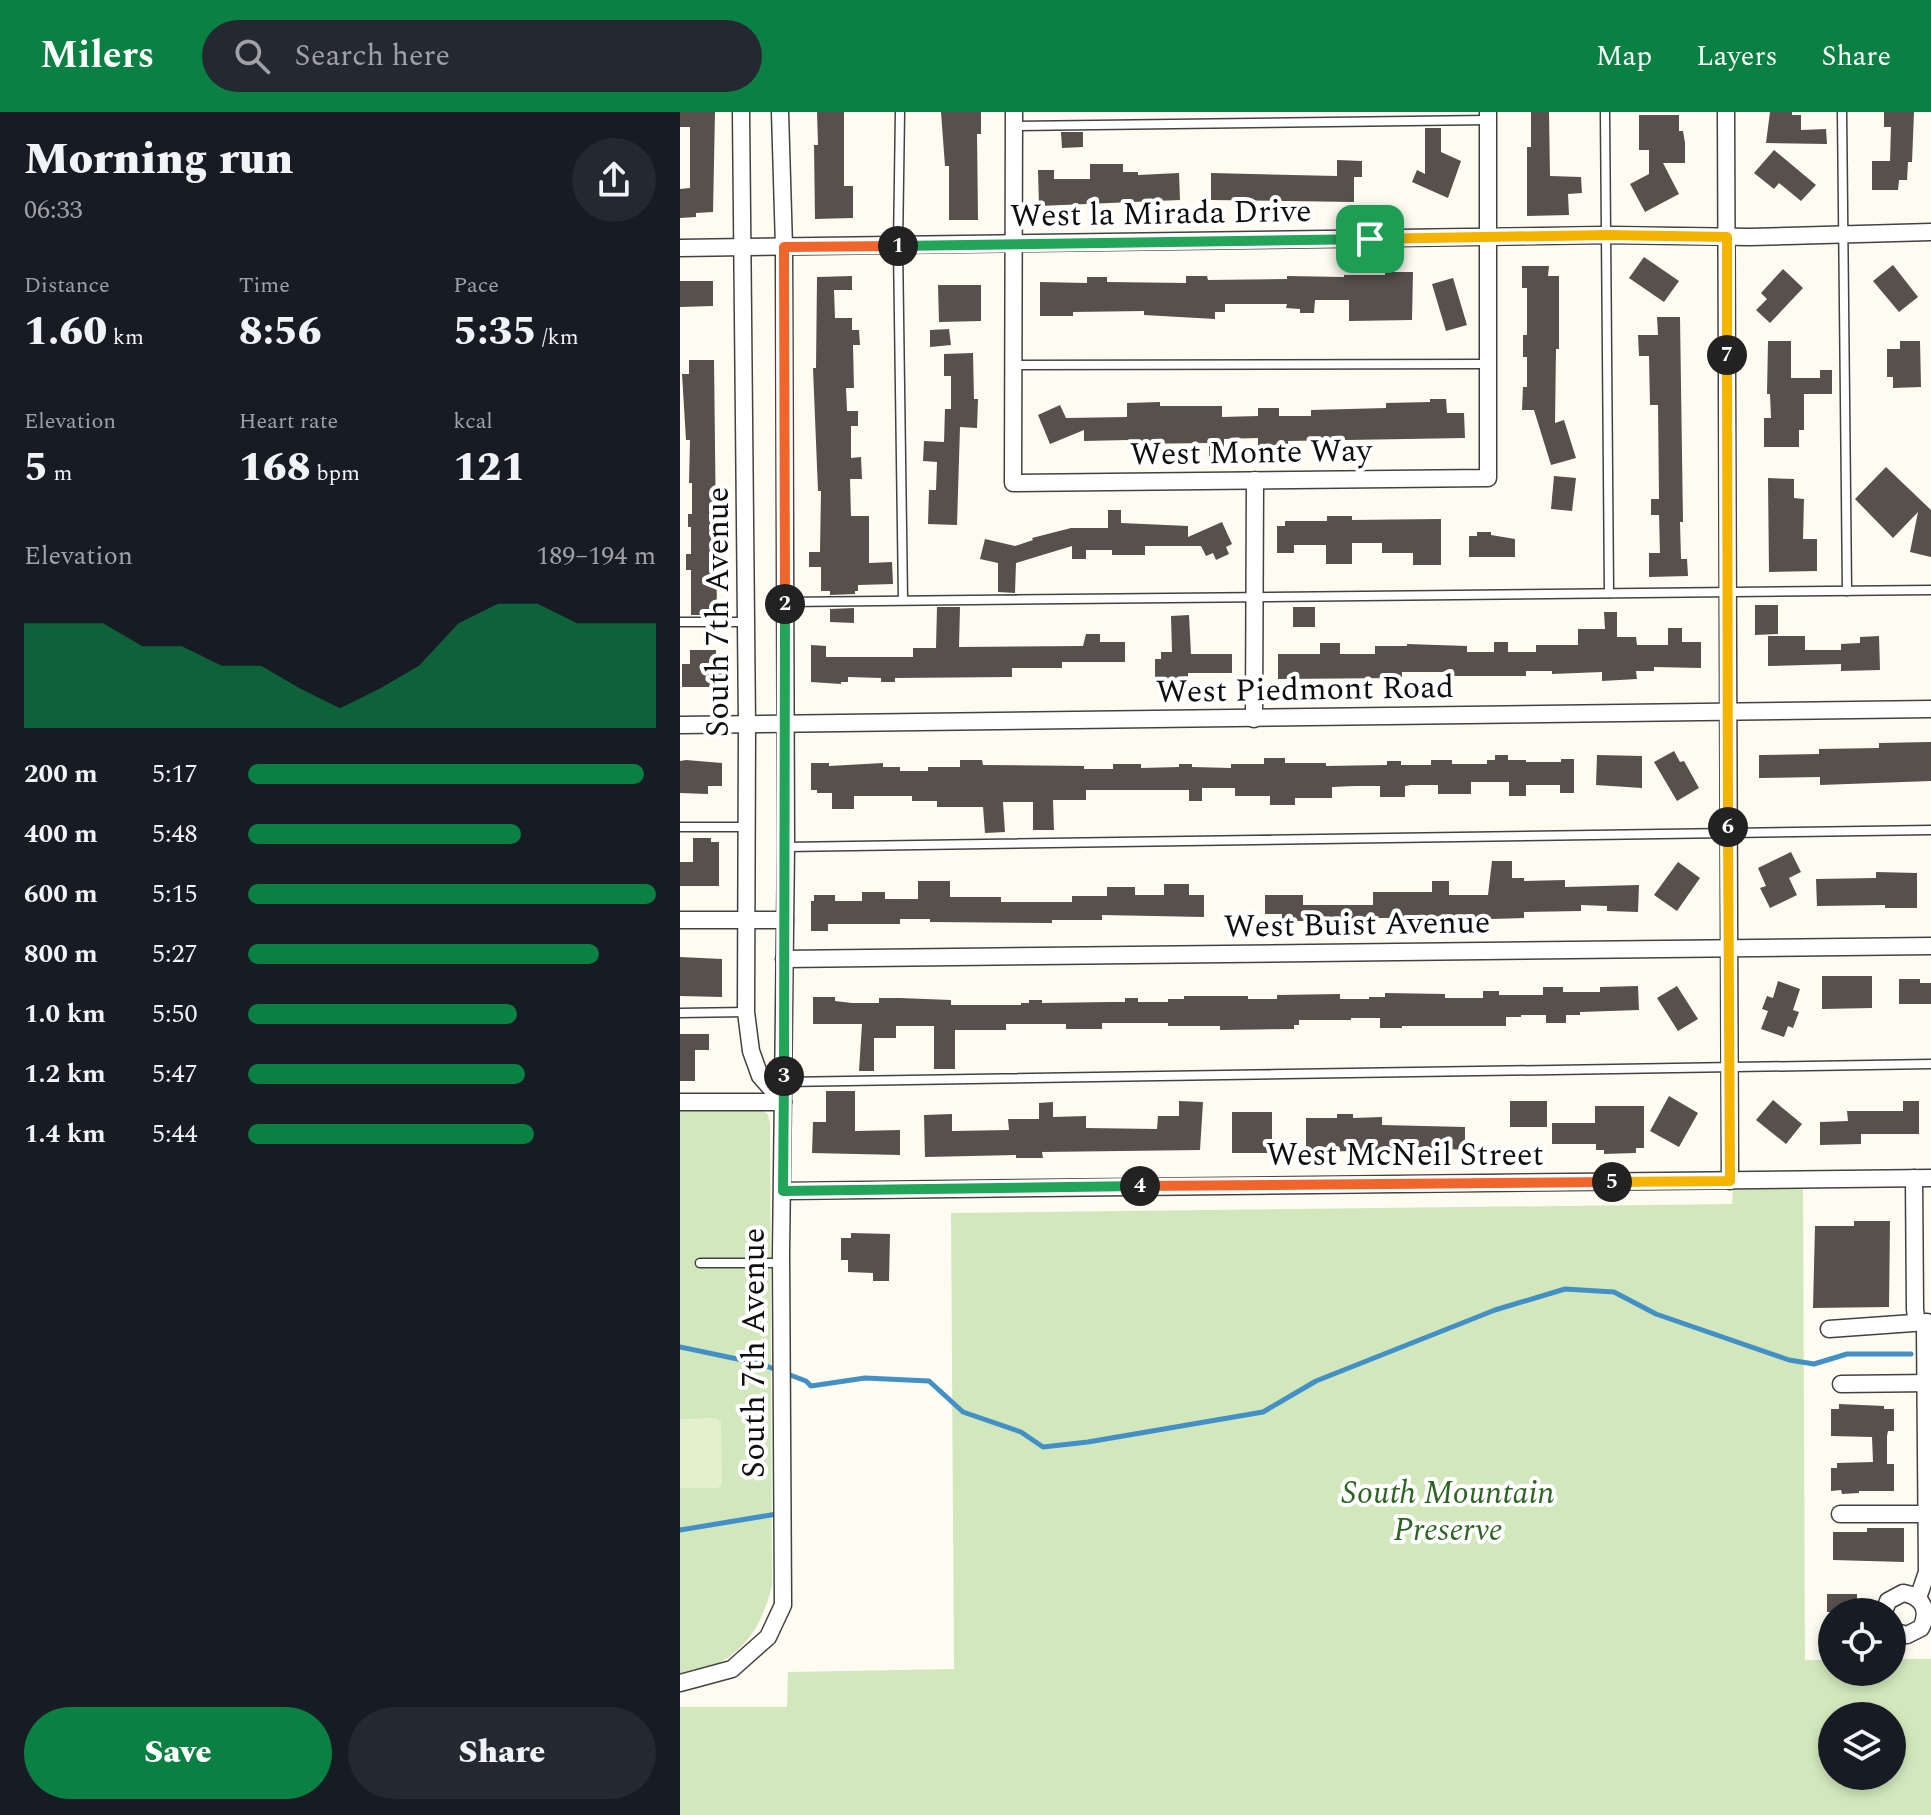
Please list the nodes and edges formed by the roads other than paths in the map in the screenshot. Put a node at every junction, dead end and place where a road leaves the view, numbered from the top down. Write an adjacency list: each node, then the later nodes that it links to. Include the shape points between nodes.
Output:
1 (741, 112): 16 (street, South 7th Avenue)
2 (780, 112): 17 (street, South 7th Avenue)
3 (900, 112): 15 (lane)
4 (1605, 112): 11 (lane)
5 (1726, 112): 12 (street)
6 (1842, 112): 10 (lane)
7 (1488, 116): 8 (lane); 13 (street)
8 (1014, 119): 14 (street)
9 (1931, 232): 10 (street, West la Mirada Drive)
10 (1843, 233): 12 (street, West la Mirada Drive); 24 (lane)
11 (1607, 235): 12 (street, West la Mirada Drive); 13 (street, West la Mirada Drive); 25 (lane)
12 (1727, 237): 23 (street)
13 (1488, 238): 14 (street, West la Mirada Drive); 19 (street)
14 (1014, 243): 15 (street, West la Mirada Drive); 20 (street)
15 (898, 246): 17 (street, West la Mirada Drive); 27 (lane)
16 (743, 247): 17 (street, West la Mirada Drive); 18 (street, West la Mirada Drive); 30 (street, South 7th Avenue)
17 (784, 247): 28 (street, South 7th Avenue)
18 (680, 248)
19 (1488, 364): 20 (lane); 21 (street, West Monte Way, via 1488,478)
20 (1014, 365): 21 (street, West Monte Way, via 1013,483)
21 (1255, 480): 26 (street)
22 (1931, 590): 24 (lane)
23 (1727, 591): 24 (lane); 25 (lane); 32 (street)
24 (1847, 591)
25 (1609, 593): 26 (lane)
26 (1255, 597): 27 (lane); 33 (street)
27 (903, 600): 28 (lane)
28 (785, 602): 34 (street, South 7th Avenue)
29 (680, 622): 30 (lane)
30 (746, 622): 36 (street, South 7th Avenue)
31 (1931, 709): 32 (street, West Piedmont Road)
32 (1728, 711): 33 (street, West Piedmont Road); 40 (street)
33 (1254, 719): 34 (street, West Piedmont Road)
34 (785, 723): 36 (street, West Piedmont Road); 41 (street, South 7th Avenue)
35 (680, 725): 36 (street, West Piedmont Road)
36 (747, 725): 38 (street, South 7th Avenue)
37 (680, 827): 38 (lane)
38 (747, 827): 43 (street, South 7th Avenue)
39 (1931, 830): 40 (lane)
40 (1728, 832): 41 (lane); 46 (street)
41 (786, 847): 44 (street, South 7th Avenue)
42 (680, 920): 43 (street)
43 (747, 920): 44 (street); 48 (street, South 7th Avenue)
44 (785, 920): 47 (street, South 7th Avenue)
45 (1931, 946): 46 (street, West Buist Avenue)
46 (1729, 948): 47 (street, West Buist Avenue); 51 (street)
47 (784, 959): 52 (street, South 7th Avenue)
48 (746, 1012): 49 (lane); 54 (street, South 7th Avenue, via 760,1076)
49 (680, 1013)
50 (1931, 1064): 51 (lane)
51 (1729, 1067): 52 (lane); 57 (street)
52 (784, 1082): 54 (street, South 7th Avenue)
53 (680, 1102): 54 (street)
54 (783, 1102): 58 (street, South 7th Avenue)
55 (1914, 1178): 56 (street, West McNeil Street); 57 (street, West McNeil Street); 61 (street, via 1915,1309 1916,1318)
56 (1931, 1178)
57 (1730, 1181): 58 (street, West McNeil Street)
58 (783, 1191): 60 (street, South 7th Avenue)
59 (700, 1263): 60 (lane)
60 (781, 1263): 71 (street, South 7th Avenue, via 783,1605 768,1637 732,1669)
61 (1927, 1324): 62 (street); 64 (street)
62 (1829, 1329)
63 (1841, 1384): 64 (street)
64 (1928, 1384): 66 (street)
65 (1840, 1514): 66 (street)
66 (1929, 1514): 68 (street, via 1927,1572)
67 (1892, 1598): 68 (street, via 1903,1593)
68 (1918, 1598): 69 (street, via 1926,1612)
69 (1926, 1632): 70 (street)
70 (1906, 1635)
71 (680, 1683)

